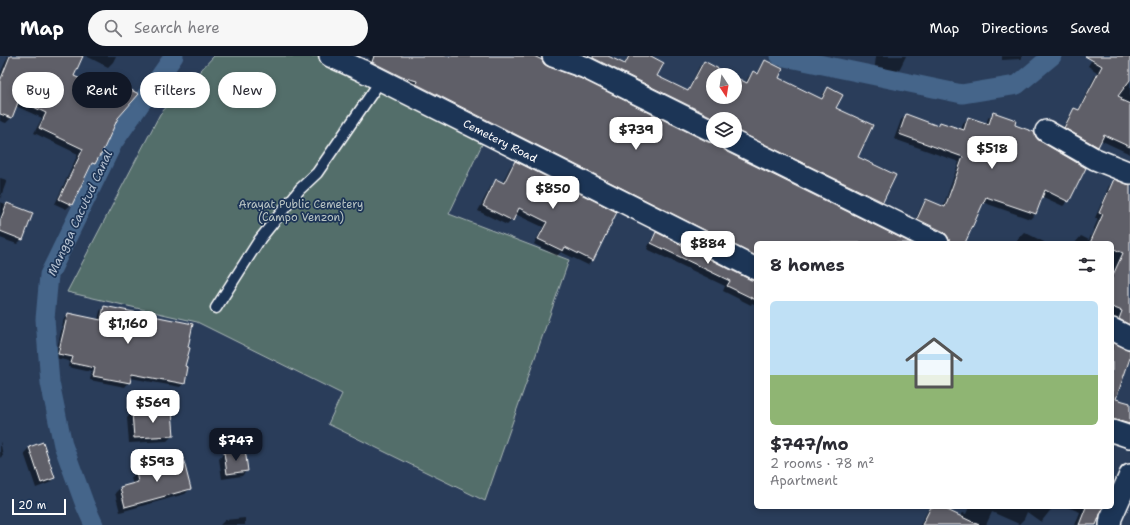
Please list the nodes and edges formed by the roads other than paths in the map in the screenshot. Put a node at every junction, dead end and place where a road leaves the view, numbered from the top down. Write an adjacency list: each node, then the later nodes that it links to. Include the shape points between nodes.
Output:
1 (330, 56): 3 (street, Cemetery Road)
2 (553, 56): 5 (street, via 584,67)
3 (363, 63): 4 (street, Cemetery Road)
4 (381, 80): 10 (street, Cemetery Road); 11 (lane, via 316,173 260,239)
5 (706, 128)
6 (1046, 131): 8 (street, via 1095,159)
7 (742, 146): 9 (street)
8 (1130, 173)
9 (934, 241)
10 (754, 269)
11 (216, 308)
12 (1114, 330): 13 (street)
13 (1130, 338)
14 (1114, 432): 15 (street)
15 (1130, 437)
16 (1130, 474): 17 (street)
17 (1110, 525)

